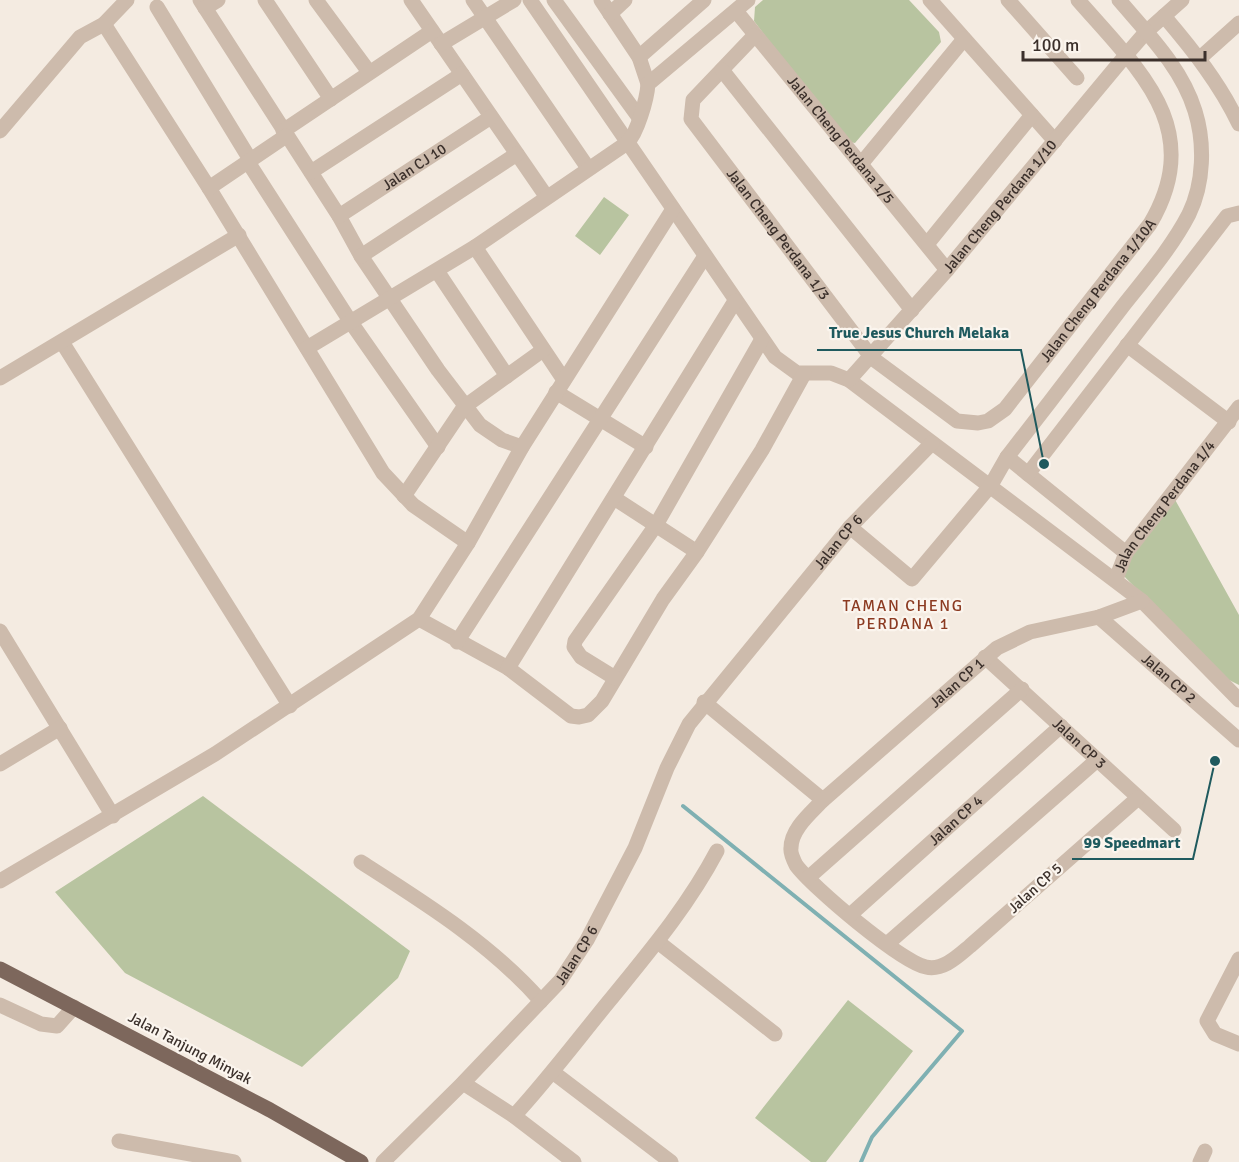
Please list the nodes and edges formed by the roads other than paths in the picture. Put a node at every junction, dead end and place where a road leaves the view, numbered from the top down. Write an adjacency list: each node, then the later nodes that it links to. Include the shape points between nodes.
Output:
1 (127, 0): 26 (street)
2 (218, 0): 19 (street)
3 (265, 0): 40 (street)
4 (316, 0): 36 (street)
5 (411, 0): 27 (street)
6 (473, 0): 24 (street)
7 (514, 0): 24 (street)
8 (530, 0): 49 (street)
9 (554, 0): 43 (street)
10 (601, 0): 22 (street)
11 (625, 0): 22 (street)
12 (704, 0): 33 (street)
13 (748, 0): 21 (street)
14 (930, 0): 30 (street)
15 (1008, 0): 38 (street)
16 (1078, 0): 32 (street, Jalan Cheng Perdana 1/10A)
17 (1119, 0): 28 (street)
18 (1182, 0): 23 (street, Jalan Cheng Perdana 1/10)
19 (202, 4): 47 (street)
20 (157, 8): 51 (street)
21 (736, 11): 29 (street, Jalan Cheng Perdana 1/5); 39 (street)
22 (610, 14): 33 (street)
23 (1164, 16): 28 (street, Jalan Cheng Perdana 1/10); 34 (street)
24 (485, 17): 31 (street); 53 (street)
25 (1239, 23): 34 (street)
26 (104, 24): 46 (street, via 80,37); 55 (street)
27 (432, 31): 31 (street); 36 (street)
28 (1146, 32): 32 (street, Jalan Cheng Perdana 1/10); 67 (street, via 1185,86 1201,139 1198,190 1189,213)
29 (754, 36): 35 (street); 52 (street, Jalan Cheng Perdana 1/5)
30 (964, 39): 42 (street); 52 (street)
31 (441, 44): 37 (street)
32 (1126, 55): 48 (street, Jalan Cheng Perdana 1/10); 78 (street, Jalan Cheng Perdana 1/10A, via 1155,92 1164,111 1173,155 1171,178 1150,224 1005,409 988,421 957,421)
33 (639, 57): 39 (street)
34 (1200, 58): 41 (street)
35 (722, 70): 71 (street); 78 (street, Jalan Cheng Perdana 1/3, via 693,100 691,119)
36 (369, 72): 40 (street)
37 (462, 74): 44 (street); 54 (street)
38 (1077, 78)
39 (648, 84): 43 (street)
40 (331, 99): 47 (street)
41 (1234, 100): 45 (street)
42 (1032, 115): 48 (street); 61 (street)
43 (638, 116): 49 (street, via 636,134)
44 (491, 117): 50 (street); 59 (street, Jalan CJ 10)
45 (1239, 124)
46 (0, 131)
47 (285, 133): 51 (street); 54 (street)
48 (1055, 141): 65 (street, Jalan Cheng Perdana 1/10)
49 (627, 143): 53 (street); 57 (street)
50 (517, 154): 56 (street); 63 (street)
51 (249, 161): 55 (street); 72 (street)
52 (861, 164): 61 (street, Jalan Cheng Perdana 1/5)
53 (588, 168): 56 (street)
54 (311, 172): 59 (street)
55 (209, 188): 60 (street)
56 (546, 196): 62 (street)
57 (673, 208): 64 (street); 83 (street)
58 (1239, 213): 68 (street, via 1227,216)
59 (339, 216): 63 (street)
60 (238, 235): 74 (street); 76 (street)
61 (928, 243): 65 (street, Jalan Cheng Perdana 1/5)
62 (475, 247): 66 (street); 77 (street)
63 (361, 256): 69 (street)
64 (705, 256): 70 (street); 86 (street)
65 (947, 270): 71 (street, Jalan Cheng Perdana 1/10)
66 (437, 271): 69 (street); 80 (street)
67 (1147, 275): 68 (street); 92 (street)
68 (1168, 291): 75 (street)
69 (389, 299): 72 (street); 84 (street)
70 (735, 301): 73 (street); 91 (street)
71 (912, 310): 78 (street, Jalan Cheng Perdana 1/10)
72 (350, 321): 76 (street); 89 (street)
73 (762, 339): 79 (street, via 783,365); 97 (street)
74 (62, 342): 81 (street); 116 (street)
75 (1127, 345): 87 (street); 93 (street)
76 (307, 348): 95 (street, via 370,453)
77 (543, 350): 80 (street); 83 (street)
78 (872, 358): 82 (street, Jalan Cheng Perdana 1/10)
79 (804, 374): 82 (street, via 831,373); 100 (street, via 762,450)
80 (507, 376): 84 (street)
81 (0, 378)
82 (849, 380): 88 (street)
83 (560, 386): 86 (street); 90 (street)
84 (464, 407): 89 (street); 90 (street, via 480,425 502,440)
85 (1239, 407): 87 (street, Jalan Cheng Perdana 1/4)
86 (599, 420): 91 (street); 107 (street)
87 (1228, 422): 101 (street, Jalan Cheng Perdana 1/4)
88 (932, 443): 94 (street); 98 (street, Jalan CP 6)
89 (438, 447): 95 (street)
90 (522, 447): 99 (street)
91 (646, 447): 96 (street)
92 (1007, 457): 93 (street); 94 (street)
93 (1028, 474): 101 (street)
94 (991, 485): 98 (street, via 912,579); 102 (street)
95 (404, 496): 99 (street)
96 (614, 498): 97 (street); 109 (street)
97 (656, 525): 100 (street); 111 (street, via 575,641 581,657)
98 (850, 527): 115 (street, Jalan CP 6)
99 (468, 543): 105 (street)
100 (697, 552): 111 (street)
101 (1126, 553): 102 (street, Jalan Cheng Perdana 1/4)
102 (1116, 579): 103 (street)
103 (1142, 601): 104 (street, Jalan CP 1); 110 (street)
104 (1099, 617): 108 (street, Jalan CP 1, via 1022,635); 119 (street, Jalan CP 2)
105 (419, 619): 107 (street); 116 (street)
106 (0, 631): 118 (street)
107 (457, 642): 109 (street)
108 (985, 657): 113 (street, Jalan CP 3); 123 (street, Jalan CP 1)
109 (508, 668): 111 (street, via 571,716 579,717 595,709)
110 (1212, 672): 112 (street); 114 (street)
111 (615, 678)
112 (1239, 687)
113 (1022, 689): 117 (street, Jalan CP 3); 128 (street)
114 (1239, 700)
115 (704, 702): 123 (street); 135 (street, Jalan CP 6, via 677,746 634,848 587,940)
116 (290, 706): 124 (street)
117 (1061, 726): 120 (street, Jalan CP 3); 130 (street, Jalan CP 4)
118 (60, 728): 121 (street); 124 (street)
119 (1239, 740)
120 (1097, 760): 122 (street, Jalan CP 3); 132 (street)
121 (0, 764)
122 (1138, 798): 125 (street, Jalan CP 3); 132 (street, Jalan CP 5, via 956,958 927,968)
123 (823, 800): 128 (street, Jalan CP 1, via 803,821 790,850 795,864)
124 (112, 816): 129 (street)
125 (1174, 830)
126 (717, 851): 131 (street)
127 (361, 862): 135 (street, via 498,958)
128 (808, 878): 130 (street)
129 (0, 880)
130 (850, 915): 132 (street)
131 (658, 942): 138 (street); 140 (street)
132 (887, 944)
133 (1239, 959): 139 (street, via 1207,1021 1215,1034)
134 (0, 969): 137 (main road, Jalan Tanjung Minyak)
135 (542, 1001): 141 (street, Jalan CP 6)
136 (0, 1005): 137 (street, via 41,1024 57,1026)
137 (74, 1007): 145 (main road, Jalan Tanjung Minyak)
138 (775, 1034)
139 (1239, 1044)
140 (554, 1073): 142 (street); 148 (street)
141 (463, 1083): 142 (street); 146 (street, Jalan CP 6)
142 (514, 1116): 147 (street)
143 (119, 1141): 144 (street)
144 (234, 1162)
145 (361, 1162)
146 (383, 1162)
147 (574, 1162)
148 (671, 1162)

